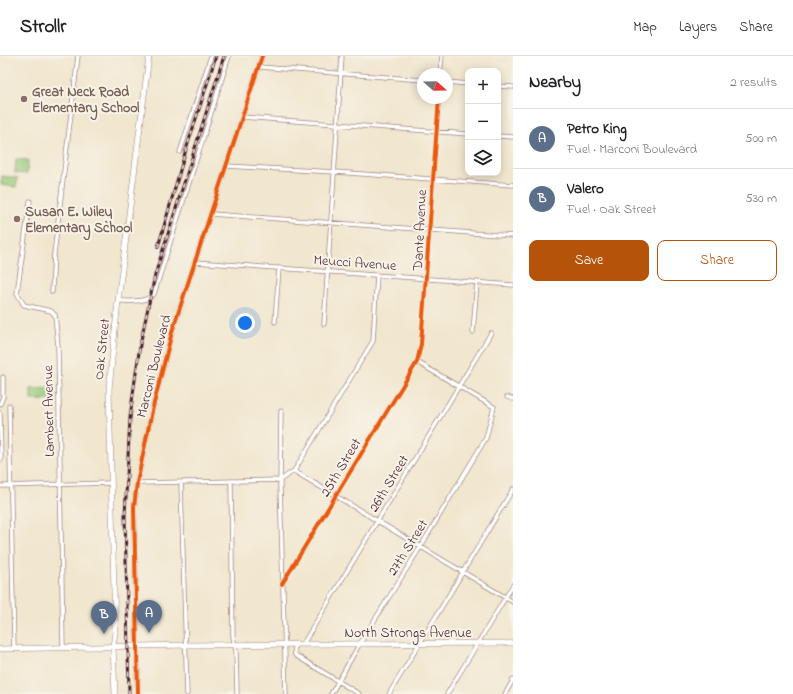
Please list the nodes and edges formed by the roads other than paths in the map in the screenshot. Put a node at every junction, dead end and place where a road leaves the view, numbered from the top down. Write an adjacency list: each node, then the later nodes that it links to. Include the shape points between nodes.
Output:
1 (78, 56): 40 (street, via 54,254)
2 (149, 56): 41 (street, Oak Street)
3 (211, 56): 23 (street)
4 (229, 56): 41 (street, via 154,294 150,298 135,302)
5 (262, 56): 8 (street, Marconi Boulevard)
6 (342, 56): 10 (street)
7 (442, 56): 9 (street)
8 (259, 67): 10 (street); 17 (street, Marconi Boulevard)
9 (441, 68)
10 (341, 73): 11 (street); 18 (street)
11 (417, 79)
12 (453, 83): 13 (street)
13 (465, 84)
14 (501, 86): 15 (street)
15 (513, 87)
16 (439, 104): 19 (street, Dante Avenue)
17 (242, 117): 18 (street); 24 (street, Marconi Boulevard)
18 (338, 124): 19 (street); 25 (street)
19 (437, 132): 20 (street); 26 (street, Dante Avenue)
20 (465, 134)
21 (501, 136): 22 (street)
22 (513, 137)
23 (180, 152)
24 (226, 166): 25 (street); 29 (street, Marconi Boulevard)
25 (335, 172): 26 (street); 30 (street)
26 (433, 180): 27 (street); 31 (street, Dante Avenue)
27 (513, 185)
28 (30, 201): 62 (street, Lambert Avenue, via 17,293 24,305 51,311 55,315 58,346)
29 (211, 214): 30 (street); 33 (street, Marconi Boulevard)
30 (332, 222): 31 (street); 35 (street)
31 (430, 230): 32 (street); 37 (street, Dante Avenue)
32 (513, 236)
33 (195, 262): 34 (street, Meucci Avenue); 61 (street, Marconi Boulevard, via 163,364)
34 (279, 268): 35 (street, Meucci Avenue); 42 (street)
35 (328, 271): 36 (street, Meucci Avenue); 43 (street)
36 (377, 275): 37 (street, Meucci Avenue); 56 (street, via 373,341)
37 (427, 278): 38 (street, Meucci Avenue); 46 (street, Dante Avenue)
38 (477, 282): 39 (street, Meucci Avenue); 44 (street)
39 (513, 284)
40 (52, 292)
41 (118, 301): 60 (street, Oak Street, via 109,389)
42 (275, 322)
43 (324, 324)
44 (473, 332)
45 (491, 333): 48 (street, 26th Street)
46 (417, 362): 48 (street); 66 (street, 25th Street)
47 (3, 377): 51 (street, via 3,397)
48 (459, 387): 67 (street, 26th Street); 68 (street, 27th Street, via 494,407 486,438)
49 (507, 397): 50 (street)
50 (513, 399)
51 (0, 404)
52 (9, 404): 64 (street)
53 (281, 411): 57 (street)
54 (0, 413): 55 (street)
55 (1, 460)
56 (294, 471): 57 (street); 66 (street)
57 (280, 480): 58 (street); 70 (street)
58 (231, 481): 59 (street); 76 (street)
59 (181, 482): 61 (street); 82 (street)
60 (111, 483): 62 (street); 83 (street, Oak Street, via 115,632)
61 (137, 483): 84 (street, Marconi Boulevard, via 134,507)
62 (60, 485): 64 (street); 85 (street, Lambert Avenue)
63 (0, 486): 64 (street)
64 (10, 486): 86 (street)
65 (513, 489): 69 (street)
66 (336, 495): 67 (street); 70 (street, 25th Street)
67 (378, 520): 68 (street); 79 (street, 26th Street)
68 (421, 546): 69 (street); 80 (street, 27th Street)
69 (463, 572): 72 (street); 74 (street)
70 (282, 584): 77 (street)
71 (513, 585): 72 (street)
72 (506, 597): 73 (street); 81 (street)
73 (513, 602)
74 (419, 643): 80 (street, North Strongs Avenue); 81 (street, North Strongs Avenue); 97 (street)
75 (513, 643): 81 (street, North Strongs Avenue)
76 (234, 644): 77 (street, North Strongs Avenue); 82 (street, North Strongs Avenue); 93 (street)
77 (285, 644): 78 (street, North Strongs Avenue); 94 (street)
78 (294, 644): 79 (street, North Strongs Avenue); 89 (street, via 295,655)
79 (303, 644): 80 (street, North Strongs Avenue)
80 (359, 644): 89 (street, 27th Street)
81 (478, 644): 98 (street)
82 (186, 645): 84 (street, North Strongs Avenue); 92 (street)
83 (113, 646): 84 (street, North Strongs Avenue); 85 (street, North Strongs Avenue); 90 (street, Oak Street)
84 (137, 646): 91 (street, Marconi Boulevard)
85 (63, 647): 86 (street, North Strongs Avenue)
86 (14, 649): 87 (street, North Strongs Avenue)
87 (0, 650)
88 (513, 680): 99 (street)
89 (338, 681): 95 (street, 27th Street); 96 (street)
90 (115, 694)
91 (138, 694)
92 (187, 694)
93 (237, 694)
94 (286, 694)
95 (331, 694)
96 (359, 694)
97 (389, 694)
98 (447, 694)
99 (505, 694)

